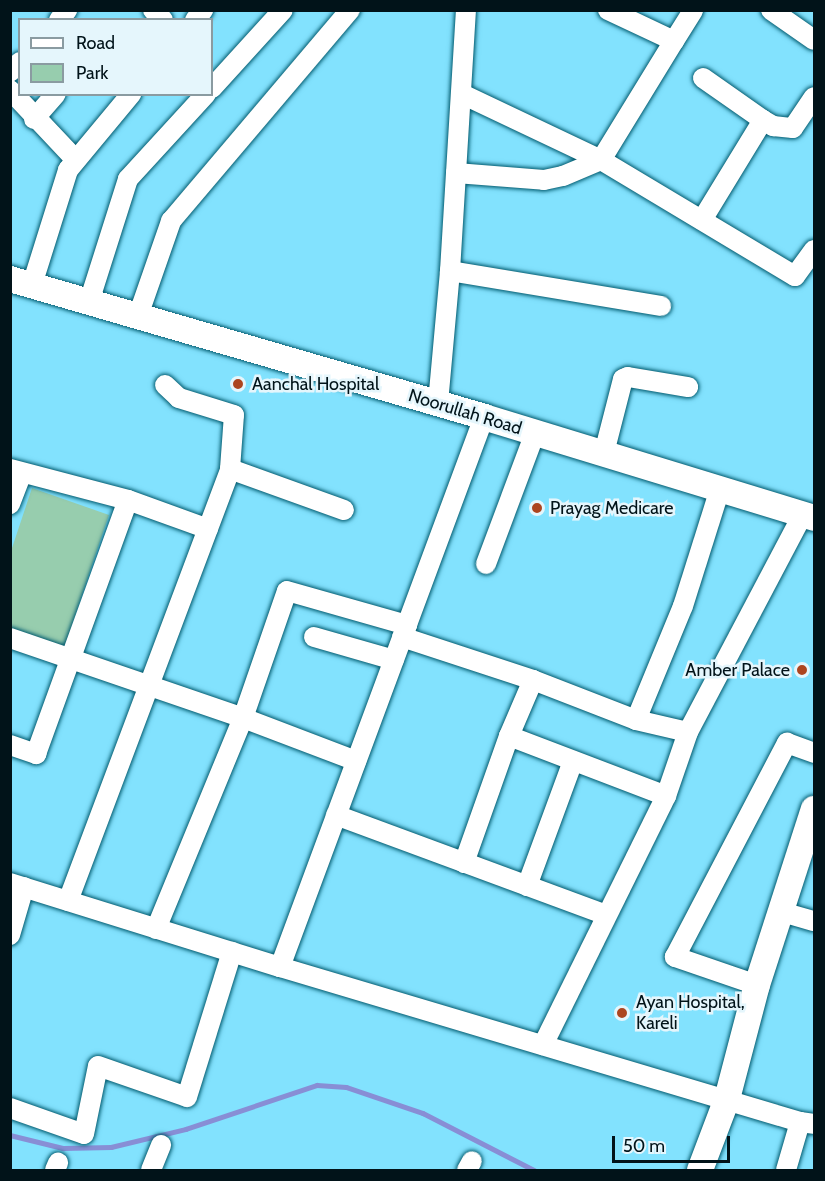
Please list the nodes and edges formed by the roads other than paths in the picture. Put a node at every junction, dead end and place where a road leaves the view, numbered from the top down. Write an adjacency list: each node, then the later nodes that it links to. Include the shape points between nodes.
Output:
1 (283, 10): 10 (street)
2 (350, 10): 28 (street, via 171,221)
3 (466, 10): 12 (street)
4 (608, 10): 8 (street)
5 (693, 10): 8 (street)
6 (771, 10): 7 (street)
7 (814, 40)
8 (674, 41): 20 (street)
9 (703, 78): 18 (street)
10 (213, 87)
11 (10, 90): 17 (street)
12 (462, 94): 20 (street); 21 (street)
13 (54, 96): 17 (street)
14 (129, 96): 19 (street)
15 (204, 96): 26 (street, via 128,179)
16 (814, 97): 18 (street, via 793,128 773,126)
17 (34, 119): 19 (street)
18 (763, 120): 22 (street)
19 (76, 160): 25 (street, via 68,170)
20 (602, 160): 21 (street, via 544,180); 22 (street)
21 (456, 173): 24 (street)
22 (702, 220): 23 (street, via 795,276)
23 (814, 250)
24 (450, 271): 27 (street); 31 (street)
25 (21, 282): 26 (main road, Noorullah Road)
26 (89, 302): 28 (main road, Noorullah Road)
27 (661, 306)
28 (138, 316): 31 (main road, Noorullah Road)
29 (165, 385): 35 (street, via 179,398 234,415)
30 (688, 387): 34 (street, via 628,377 623,380)
31 (438, 404): 32 (main road, Noorullah Road)
32 (484, 417): 33 (main road, Noorullah Road); 44 (street)
33 (535, 433): 34 (main road, Noorullah Road); 43 (street)
34 (604, 453): 37 (main road, Noorullah Road)
35 (230, 469): 40 (street); 42 (street)
36 (16, 471): 38 (street); 39 (street)
37 (720, 489): 41 (main road, Noorullah Road); 52 (street, via 683,606)
38 (129, 500): 42 (street); 47 (street)
39 (10, 504)
40 (344, 510)
41 (809, 516): 53 (street)
42 (208, 529): 50 (street)
43 (486, 564)
44 (405, 631): 48 (street); 49 (street); 51 (street, via 287,591)
45 (314, 637): 48 (street)
46 (10, 638): 47 (street)
47 (71, 659): 50 (street); 55 (street, via 36,754)
48 (394, 660): 57 (street)
49 (533, 680): 52 (street); 54 (street)
50 (150, 686): 51 (street); 65 (street)
51 (243, 718): 57 (street); 69 (street)
52 (636, 720): 53 (street)
53 (688, 732): 59 (street)
54 (509, 736): 58 (street); 62 (street)
55 (10, 745)
56 (814, 753): 73 (street, via 787,743 675,957)
57 (356, 761): 61 (street)
58 (573, 761): 59 (street); 64 (street)
59 (666, 796): 67 (street)
60 (814, 809): 66 (main road)
61 (336, 815): 62 (street); 72 (street)
62 (464, 863): 64 (street)
63 (17, 885): 65 (street); 70 (street)
64 (527, 886): 67 (street)
65 (69, 901): 69 (street)
66 (782, 912): 68 (street); 73 (main road)
67 (606, 915): 74 (street)
68 (814, 921)
69 (156, 929): 71 (street)
70 (10, 935)
71 (232, 952): 72 (street); 76 (street, via 187,1097 98,1066 84,1134)
72 (280, 967): 74 (street)
73 (757, 985): 75 (main road)
74 (543, 1045): 75 (street)
75 (727, 1099): 77 (street); 80 (main road)
76 (10, 1108)
77 (810, 1122): 81 (street)
78 (161, 1145): 79 (street)
79 (151, 1170)
80 (700, 1170)
81 (786, 1170)

